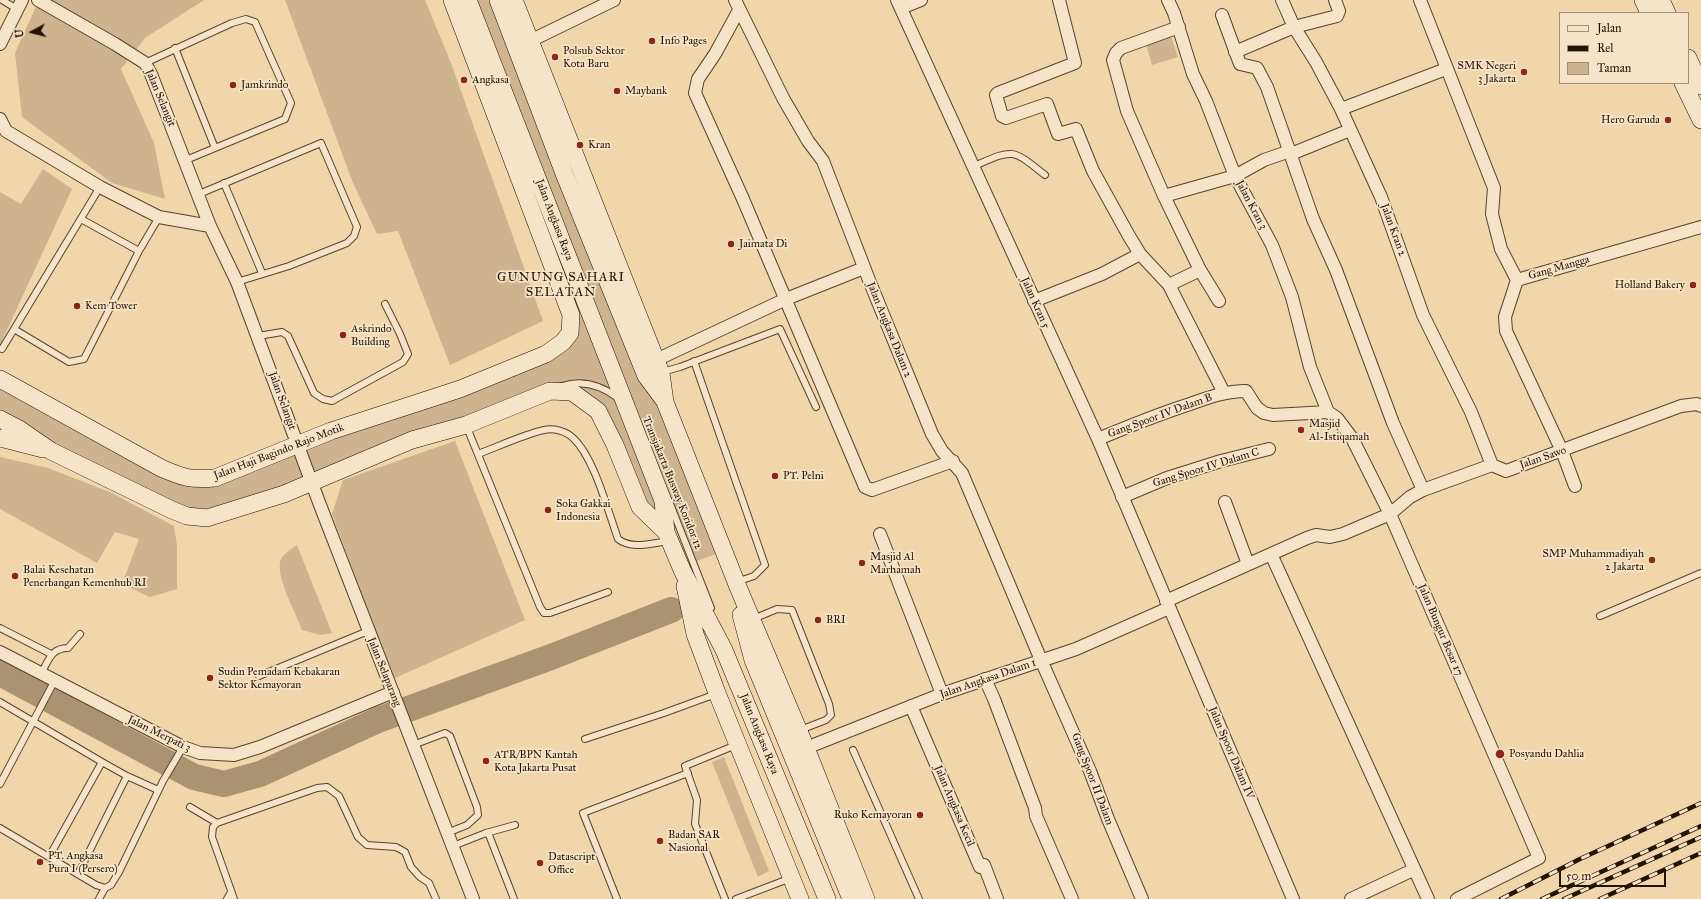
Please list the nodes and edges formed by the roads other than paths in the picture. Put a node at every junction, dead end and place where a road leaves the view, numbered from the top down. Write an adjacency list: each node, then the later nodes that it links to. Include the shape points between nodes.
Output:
1 (2, 0): 17 (lane)
2 (38, 0): 29 (street, Jalan Selangit, via 116,44)
3 (452, 0): 48 (main road, Jalan Angkasa Raya)
4 (468, 0): 51 (main road, Jalan Angkasa Raya)
5 (498, 0): 44 (main road, Jalan Angkasa Raya)
6 (514, 0): 24 (main road, Jalan Angkasa Raya)
7 (614, 0): 24 (street)
8 (921, 0): 16 (street)
9 (1059, 0): 58 (street, via 1075,62 998,93 996,96 1002,116 1006,118 1047,104 1058,134 1076,129 1093,171)
10 (1168, 0): 22 (street, Jalan Kran 3)
11 (1282, 0): 23 (street, Jalan Kran 2)
12 (1335, 0): 23 (street, via 1339,11 1337,16)
13 (1420, 0): 30 (street)
14 (1643, 0): 19 (main road)
15 (1661, 0): 20 (main road)
16 (899, 4): 42 (street, Jalan Kran 5)
17 (20, 5): 25 (street)
18 (737, 5): 59 (street, Jalan Angkasa Dalam 2, via 783,98 808,141 823,160); 66 (street, via 715,54 698,79 695,93)
19 (1649, 12)
20 (1667, 12)
21 (1222, 15): 27 (street)
22 (1179, 27): 45 (street, Jalan Kran 3, via 1193,74); 50 (street, via 1121,48 1113,60 1127,111)
23 (1294, 27): 27 (street); 33 (street, Jalan Kran 2)
24 (530, 41): 39 (main road, Jalan Angkasa Raya)
25 (0, 44)
26 (175, 48): 29 (lane); 38 (lane); 38 (lane, via 232,23 246,19 255,22 292,103 285,119)
27 (1235, 52): 40 (street, via 1241,65 1254,66 1260,71)
28 (1689, 60): 32 (main road)
29 (145, 64): 41 (street, Jalan Selangit)
30 (1446, 68): 33 (street); 63 (street, via 1494,188 1492,214 1501,248)
31 (1684, 84): 35 (main road)
32 (1701, 86)
33 (1341, 109): 36 (street, Jalan Kran 2)
34 (0, 119): 37 (street)
35 (1701, 119)
36 (1350, 130): 40 (street); 93 (street, Jalan Kran 2, via 1381,197 1423,315 1471,412)
37 (3, 134): 47 (street)
38 (215, 148): 41 (lane)
39 (574, 153): 44 (main road); 75 (main road, Jalan Angkasa Raya)
40 (1290, 153): 45 (street, via 1264,160); 96 (street, via 1393,423)
41 (186, 160): 49 (street, Jalan Selangit)
42 (974, 166): 43 (lane, via 1013,153); 67 (street, Jalan Kran 5)
43 (1045, 175)
44 (565, 176): 75 (main road, Jalan Angkasa Raya)
45 (1235, 176): 50 (street); 82 (street, Jalan Kran 3, via 1272,245 1292,297 1310,367)
46 (224, 183): 49 (lane); 61 (lane); 61 (lane, via 321,143 357,227 354,236 347,243 289,266)
47 (100, 186): 52 (street); 53 (lane)
48 (524, 189): 51 (main road); 62 (main road, Jalan Angkasa Raya)
49 (198, 194): 54 (street, Jalan Selangit)
50 (1164, 196): 60 (street)
51 (548, 206): 57 (main road, Jalan Angkasa Raya)
52 (159, 217): 54 (street); 56 (lane)
53 (81, 219): 56 (lane); 70 (lane)
54 (210, 226): 64 (street, Jalan Selangit)
55 (1701, 227): 63 (street, Gang Mangga)
56 (139, 251): 70 (lane, via 84,359 69,362)
57 (566, 253): 62 (main road); 79 (main road, Jalan Angkasa Raya)
58 (1140, 254): 65 (street); 67 (street, via 1102,274)
59 (864, 268): 66 (street); 92 (street, Jalan Angkasa Dalam 2, via 932,434)
60 (1200, 270): 65 (street); 68 (street)
61 (262, 273): 64 (lane)
62 (557, 273): 73 (main road, Jalan Angkasa Raya, via 571,315 570,333)
63 (1517, 280): 90 (street, Gang Mangga, via 1505,317 1506,331)
64 (237, 282): 71 (street, Jalan Selangit)
65 (1169, 285): 78 (street)
66 (786, 299): 75 (street); 92 (street, via 865,487 872,490)
67 (1034, 301): 86 (street, Jalan Kran 5)
68 (1219, 301)
69 (385, 304): 71 (lane, via 408,354 403,362 332,401 314,393 288,336 282,332)
70 (14, 329): 72 (lane)
71 (258, 336): 87 (street, Jalan Selangit)
72 (2, 349)
73 (546, 354): 87 (main road, Jalan Haji Bagindo Rajo Motik, via 460,389)
74 (694, 361): 75 (lane); 81 (lane, via 780,329); 106 (lane, via 765,565 754,576)
75 (654, 370): 106 (main road, Jalan Angkasa Raya)
76 (0, 379): 87 (main road, Jalan Haji Bagindo Rajo Motik, via 161,468 186,478 215,478)
77 (550, 390): 79 (lane, Transjakarta Busway Koridor 12, via 570,383 589,383); 84 (main road); 101 (main road, Jalan Angkasa Raya, via 572,392 598,411 640,507)
78 (1224, 393): 82 (street, Gang Spoor IV Dalam B, via 1246,391 1257,408 1273,415); 86 (street, Gang Spoor IV Dalam B, via 1168,411)
79 (626, 402): 101 (main road, Jalan Angkasa Raya, via 663,501); 114 (lane, Transjakarta Busway Koridor 12, via 658,471)
80 (1701, 406): 90 (street, Jalan Sawo, via 1681,406)
81 (816, 407)
82 (1328, 412): 99 (street, Jalan Bungur Besar 17, via 1337,418 1352,438)
83 (0, 419): 89 (main road)
84 (466, 425): 91 (lane); 94 (main road, via 412,440)
85 (0, 438): 89 (main road)
86 (1098, 439): 97 (street, Jalan Kran 5)
87 (297, 444): 94 (street, Jalan Selaparang)
88 (1269, 449): 97 (street, Gang Spoor IV Dalam C, via 1167,478)
89 (51, 451): 94 (main road, via 188,516 207,518 284,494)
90 (1562, 451): 93 (street, Jalan Sawo, via 1506,470); 95 (street, Gang Mangga)
91 (478, 454): 101 (lane, via 545,430 561,430 573,437 583,452 596,477 618,539 633,546); 107 (lane, via 544,613)
92 (953, 461): 117 (street, Jalan Angkasa Dalam 2, via 962,473)
93 (1492, 465): 96 (street, Jalan Sawo)
94 (312, 482): 112 (street, Jalan Selaparang)
95 (1575, 486)
96 (1423, 490): 99 (street, Jalan Sawo)
97 (1122, 497): 108 (street, Jalan Kran 5)
98 (1225, 502): 103 (street)
99 (1390, 514): 102 (street, Jalan Angkasa Dalam 1, via 1336,536 1316,535); 173 (street, Jalan Bungur Besar 17, via 1539,858)
100 (880, 534): 124 (street)
101 (668, 536): 104 (main road, Jalan Angkasa Raya)
102 (1271, 554): 103 (street, Jalan Angkasa Dalam 1); 148 (street)
103 (1248, 564): 108 (street, Jalan Angkasa Dalam 1)
104 (683, 572): 114 (main road, Jalan Angkasa Raya); 123 (main road, Jalan Angkasa Raya, via 692,621)
105 (1701, 573): 109 (lane)
106 (737, 585): 110 (main road, Jalan Angkasa Raya); 164 (main road, Jalan Angkasa Raya, via 744,630 753,660)
107 (608, 592)
108 (1167, 604): 117 (street, Jalan Angkasa Dalam 1, via 1076,649); 170 (street, Jalan Spoor Dalam IV)
109 (1600, 616)
110 (752, 620): 128 (main road, Jalan Angkasa Raya); 128 (lane, via 778,609 792,610 831,715 826,720)
111 (0, 628): 116 (lane)
112 (368, 631): 119 (lane); 122 (street, Jalan Selaparang)
113 (80, 634): 116 (lane, via 68,648 61,648)
114 (724, 650): 163 (main road, Jalan Angkasa Raya)
115 (0, 652): 118 (street, Jalan Merpati 3)
116 (51, 654): 118 (lane)
117 (1041, 660): 120 (street, Jalan Angkasa Dalam 1); 169 (street, Gang Spoor II Dalam)
118 (42, 672): 121 (street, Jalan Merpati 3)
119 (259, 676)
120 (985, 679): 124 (street, Jalan Angkasa Dalam 1); 168 (street, via 1036,816)
121 (53, 685): 127 (lane); 133 (street, Jalan Merpati 3)
122 (393, 692): 131 (street, Jalan Selaparang); 133 (street, Jalan Merpati 3, via 260,747 234,755)
123 (717, 693): 129 (lane); 130 (main road, Jalan Angkasa Raya)
124 (942, 694): 126 (street, Jalan Angkasa Dalam 1)
125 (0, 702): 127 (lane)
126 (911, 706): 132 (street, Jalan Angkasa Dalam 1); 167 (street, Jalan Angkasa Kecil, via 980,867 984,865)
127 (33, 723): 135 (lane); 138 (lane)
128 (799, 731): 132 (main road, Jalan Angkasa Raya)
129 (585, 739)
130 (739, 744): 136 (lane, via 685,766); 150 (main road, Jalan Angkasa Raya)
131 (413, 745): 144 (street, Jalan Selaparang); 144 (lane, via 445,733 450,736 478,815 467,825)
132 (806, 748): 165 (main road, Jalan Angkasa Raya)
133 (181, 750): 139 (lane)
134 (853, 750): 166 (lane)
135 (102, 762): 137 (lane); 147 (lane)
136 (688, 773): 159 (lane, via 583,813); 160 (lane, via 697,800 695,824)
137 (127, 776): 139 (lane); 149 (lane)
138 (0, 784)
139 (158, 790): 151 (lane, via 111,885)
140 (190, 807): 141 (lane)
141 (217, 823): 152 (lane, via 213,827 212,837); 156 (lane, via 317,788 327,787 339,796 358,837 367,845 396,847 405,852 411,867 429,883)
142 (515, 825): 145 (lane)
143 (0, 828): 147 (lane)
144 (447, 833): 146 (street, Jalan Selaparang)
145 (486, 833): 146 (lane); 158 (lane, via 490,835)
146 (452, 846): 157 (street, Jalan Selaparang)
147 (49, 857): 149 (lane)
148 (1413, 870): 171 (street); 172 (street)
149 (78, 874): 151 (lane)
150 (791, 878): 161 (lane); 162 (main road, Jalan Angkasa Raya)
151 (105, 888): 153 (lane)
152 (232, 892): 154 (lane); 155 (lane)
153 (99, 899)
154 (227, 899)
155 (234, 899)
156 (436, 899)
157 (473, 899)
158 (514, 899)
159 (617, 899)
160 (725, 899)
161 (736, 899)
162 (800, 899)
163 (827, 899)
164 (851, 899)
165 (866, 899)
166 (919, 899)
167 (997, 899)
168 (1072, 899)
169 (1142, 899)
170 (1293, 899)
171 (1351, 899)
172 (1428, 899)
173 (1457, 899)

